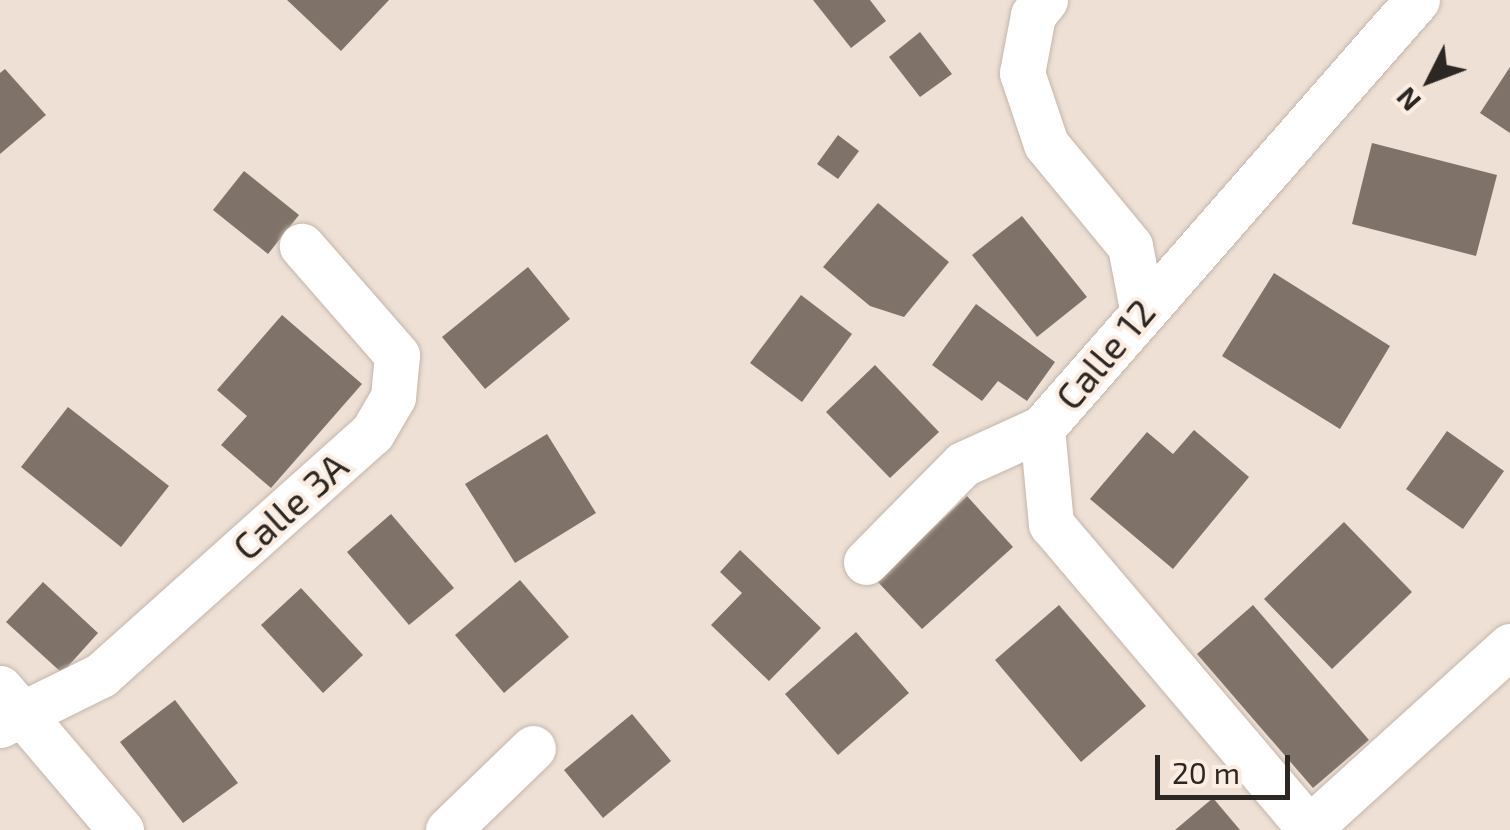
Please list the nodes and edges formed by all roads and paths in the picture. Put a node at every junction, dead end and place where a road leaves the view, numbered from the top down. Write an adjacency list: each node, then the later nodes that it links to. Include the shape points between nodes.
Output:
1 (1046, 0): 4 (street, via 1033,15 1022,72 1046,144 1130,246)
2 (1417, 0): 4 (street, Calle 12)
3 (302, 246): 8 (street, Calle 3A, via 397,355 386,409 372,433 101,675)
4 (1142, 308): 5 (street, Calle 12)
5 (1042, 428): 6 (street, via 962,464); 10 (street, Calle 12, via 1051,524)
6 (866, 562)
7 (1510, 646): 10 (street)
8 (10, 710): 11 (street)
9 (533, 748): 12 (street)
10 (1308, 829)
11 (122, 830)
12 (448, 830)

